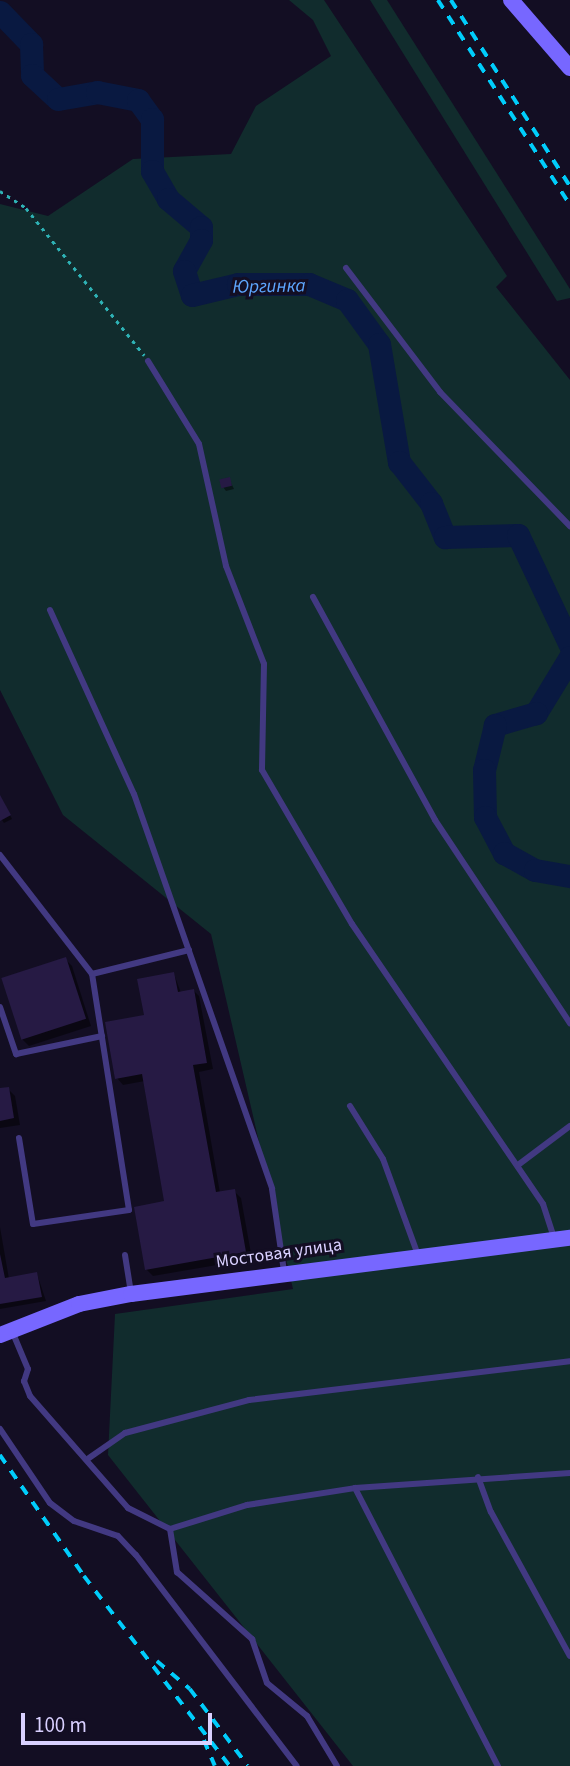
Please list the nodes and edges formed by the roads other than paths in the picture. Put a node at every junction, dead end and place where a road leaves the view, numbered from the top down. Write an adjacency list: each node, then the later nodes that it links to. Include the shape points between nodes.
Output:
1 (511, 0): 2 (street)
2 (570, 68)
3 (346, 268): 5 (lane, via 440,392)
4 (148, 361): 17 (lane, via 199,444 226,566 264,664 262,770 352,923)
5 (570, 526)
6 (313, 597): 12 (lane, via 435,820)
7 (50, 610): 9 (lane, via 134,794)
8 (0, 855): 10 (lane)
9 (189, 950): 10 (lane); 21 (lane, via 272,1189)
10 (92, 974): 13 (lane)
11 (0, 1007): 13 (lane, via 16,1054)
12 (570, 1023)
13 (102, 1036): 16 (lane, via 129,1210 33,1224)
14 (350, 1106): 20 (lane, via 383,1159)
15 (570, 1126): 17 (lane)
16 (19, 1138)
17 (518, 1165): 18 (lane)
18 (563, 1238): 20 (street, Мостовая улица)
19 (125, 1255): 22 (lane)
20 (418, 1255): 21 (street, Мостовая улица)
21 (284, 1271): 22 (street, Мостовая улица)
22 (131, 1294): 23 (street, Мостовая улица, via 79,1304)
23 (6, 1332): 26 (lane, via 28,1369 24,1381 30,1396)
24 (570, 1361): 26 (lane, via 249,1400 125,1433)
25 (0, 1429): 32 (lane, via 50,1503 74,1521 118,1536 136,1555)
26 (89, 1458): 30 (lane, via 128,1508)
27 (570, 1473): 28 (lane)
28 (478, 1477): 29 (lane); 31 (lane, via 491,1511)
29 (355, 1488): 30 (lane, via 247,1505); 34 (lane)
30 (170, 1529): 33 (lane, via 177,1572 252,1639 267,1683 307,1716)
31 (570, 1656)
32 (297, 1766)
33 (337, 1766)
34 (498, 1766)

